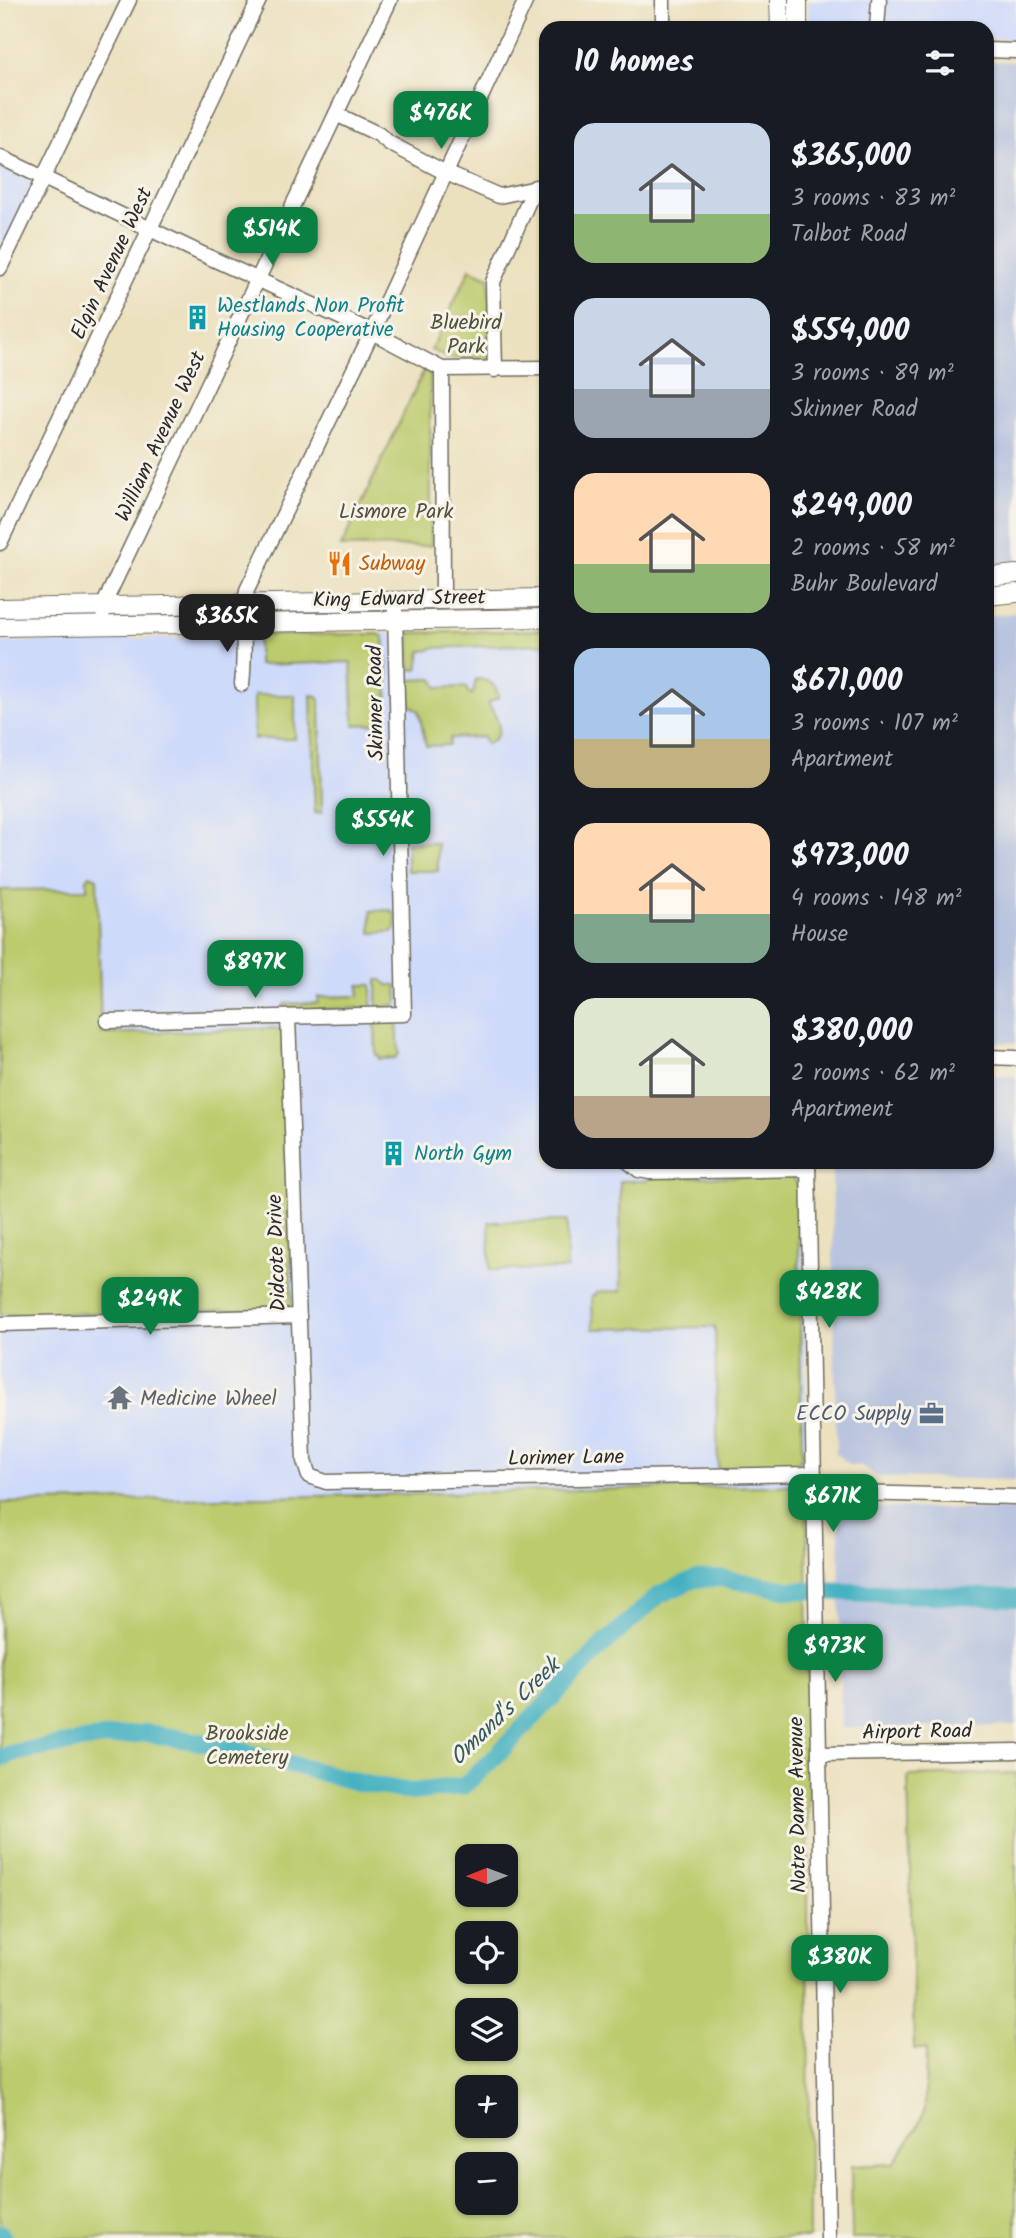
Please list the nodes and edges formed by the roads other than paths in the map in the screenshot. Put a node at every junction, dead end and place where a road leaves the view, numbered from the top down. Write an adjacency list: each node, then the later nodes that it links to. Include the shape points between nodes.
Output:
1 (129, 0): 18 (street)
2 (259, 0): 21 (street, Elgin Avenue West)
3 (390, 0): 15 (street, William Avenue West)
4 (526, 0): 17 (street)
5 (663, 0): 9 (street)
6 (779, 0): 10 (main road)
7 (798, 0): 11 (main road)
8 (879, 0): 12 (street)
9 (663, 21)
10 (780, 21)
11 (798, 21)
12 (878, 21)
13 (994, 50): 14 (street)
14 (1016, 51)
15 (336, 114): 17 (street); 23 (street, William Avenue West)
16 (0, 157): 18 (street)
17 (444, 172): 19 (street, via 499,196); 24 (street)
18 (43, 177): 21 (street); 22 (street)
19 (539, 187)
20 (539, 190): 27 (street, via 493,282)
21 (151, 228): 23 (street); 28 (street, Elgin Avenue West)
22 (0, 268)
23 (257, 279): 24 (street); 37 (street, William Avenue West)
24 (372, 332): 26 (street); 35 (street)
25 (539, 368): 27 (street)
26 (442, 369): 27 (street); 34 (street)
27 (495, 370)
28 (0, 543)
29 (1016, 574): 30 (main road)
30 (994, 576)
31 (1016, 593): 32 (main road)
32 (994, 595)
33 (539, 598): 34 (main road, King Edward Street)
34 (443, 600): 36 (main road, King Edward Street)
35 (244, 602): 36 (main road, King Edward Street); 37 (main road, King Edward Street); 41 (street)
36 (395, 602): 40 (street, Skinner Road)
37 (103, 606): 38 (main road, King Edward Street); 42 (street, William Avenue West)
38 (0, 608)
39 (539, 618): 40 (main road, King Edward Street)
40 (395, 621): 41 (main road, King Edward Street); 45 (street, Skinner Road, via 404,1014)
41 (244, 624): 42 (main road, King Edward Street); 44 (street)
42 (103, 626): 43 (main road, King Edward Street)
43 (0, 627)
44 (242, 684)
45 (288, 1017): 46 (street); 50 (street, Didcote Drive)
46 (107, 1021)
47 (994, 1057): 48 (street)
48 (1016, 1058)
49 (808, 1169): 52 (street, Notre Dame Avenue)
50 (299, 1317): 51 (street); 53 (street, Didcote Drive, via 304,1461 309,1476)
51 (0, 1324)
52 (814, 1474): 53 (street, Lorimer Lane); 54 (street, Notre Dame Avenue)
53 (319, 1481)
54 (814, 1492): 55 (street); 57 (street, Notre Dame Avenue)
55 (1016, 1497)
56 (1016, 1751): 57 (street, Airport Road)
57 (819, 1754): 58 (street, Notre Dame Avenue)
58 (828, 2238)

